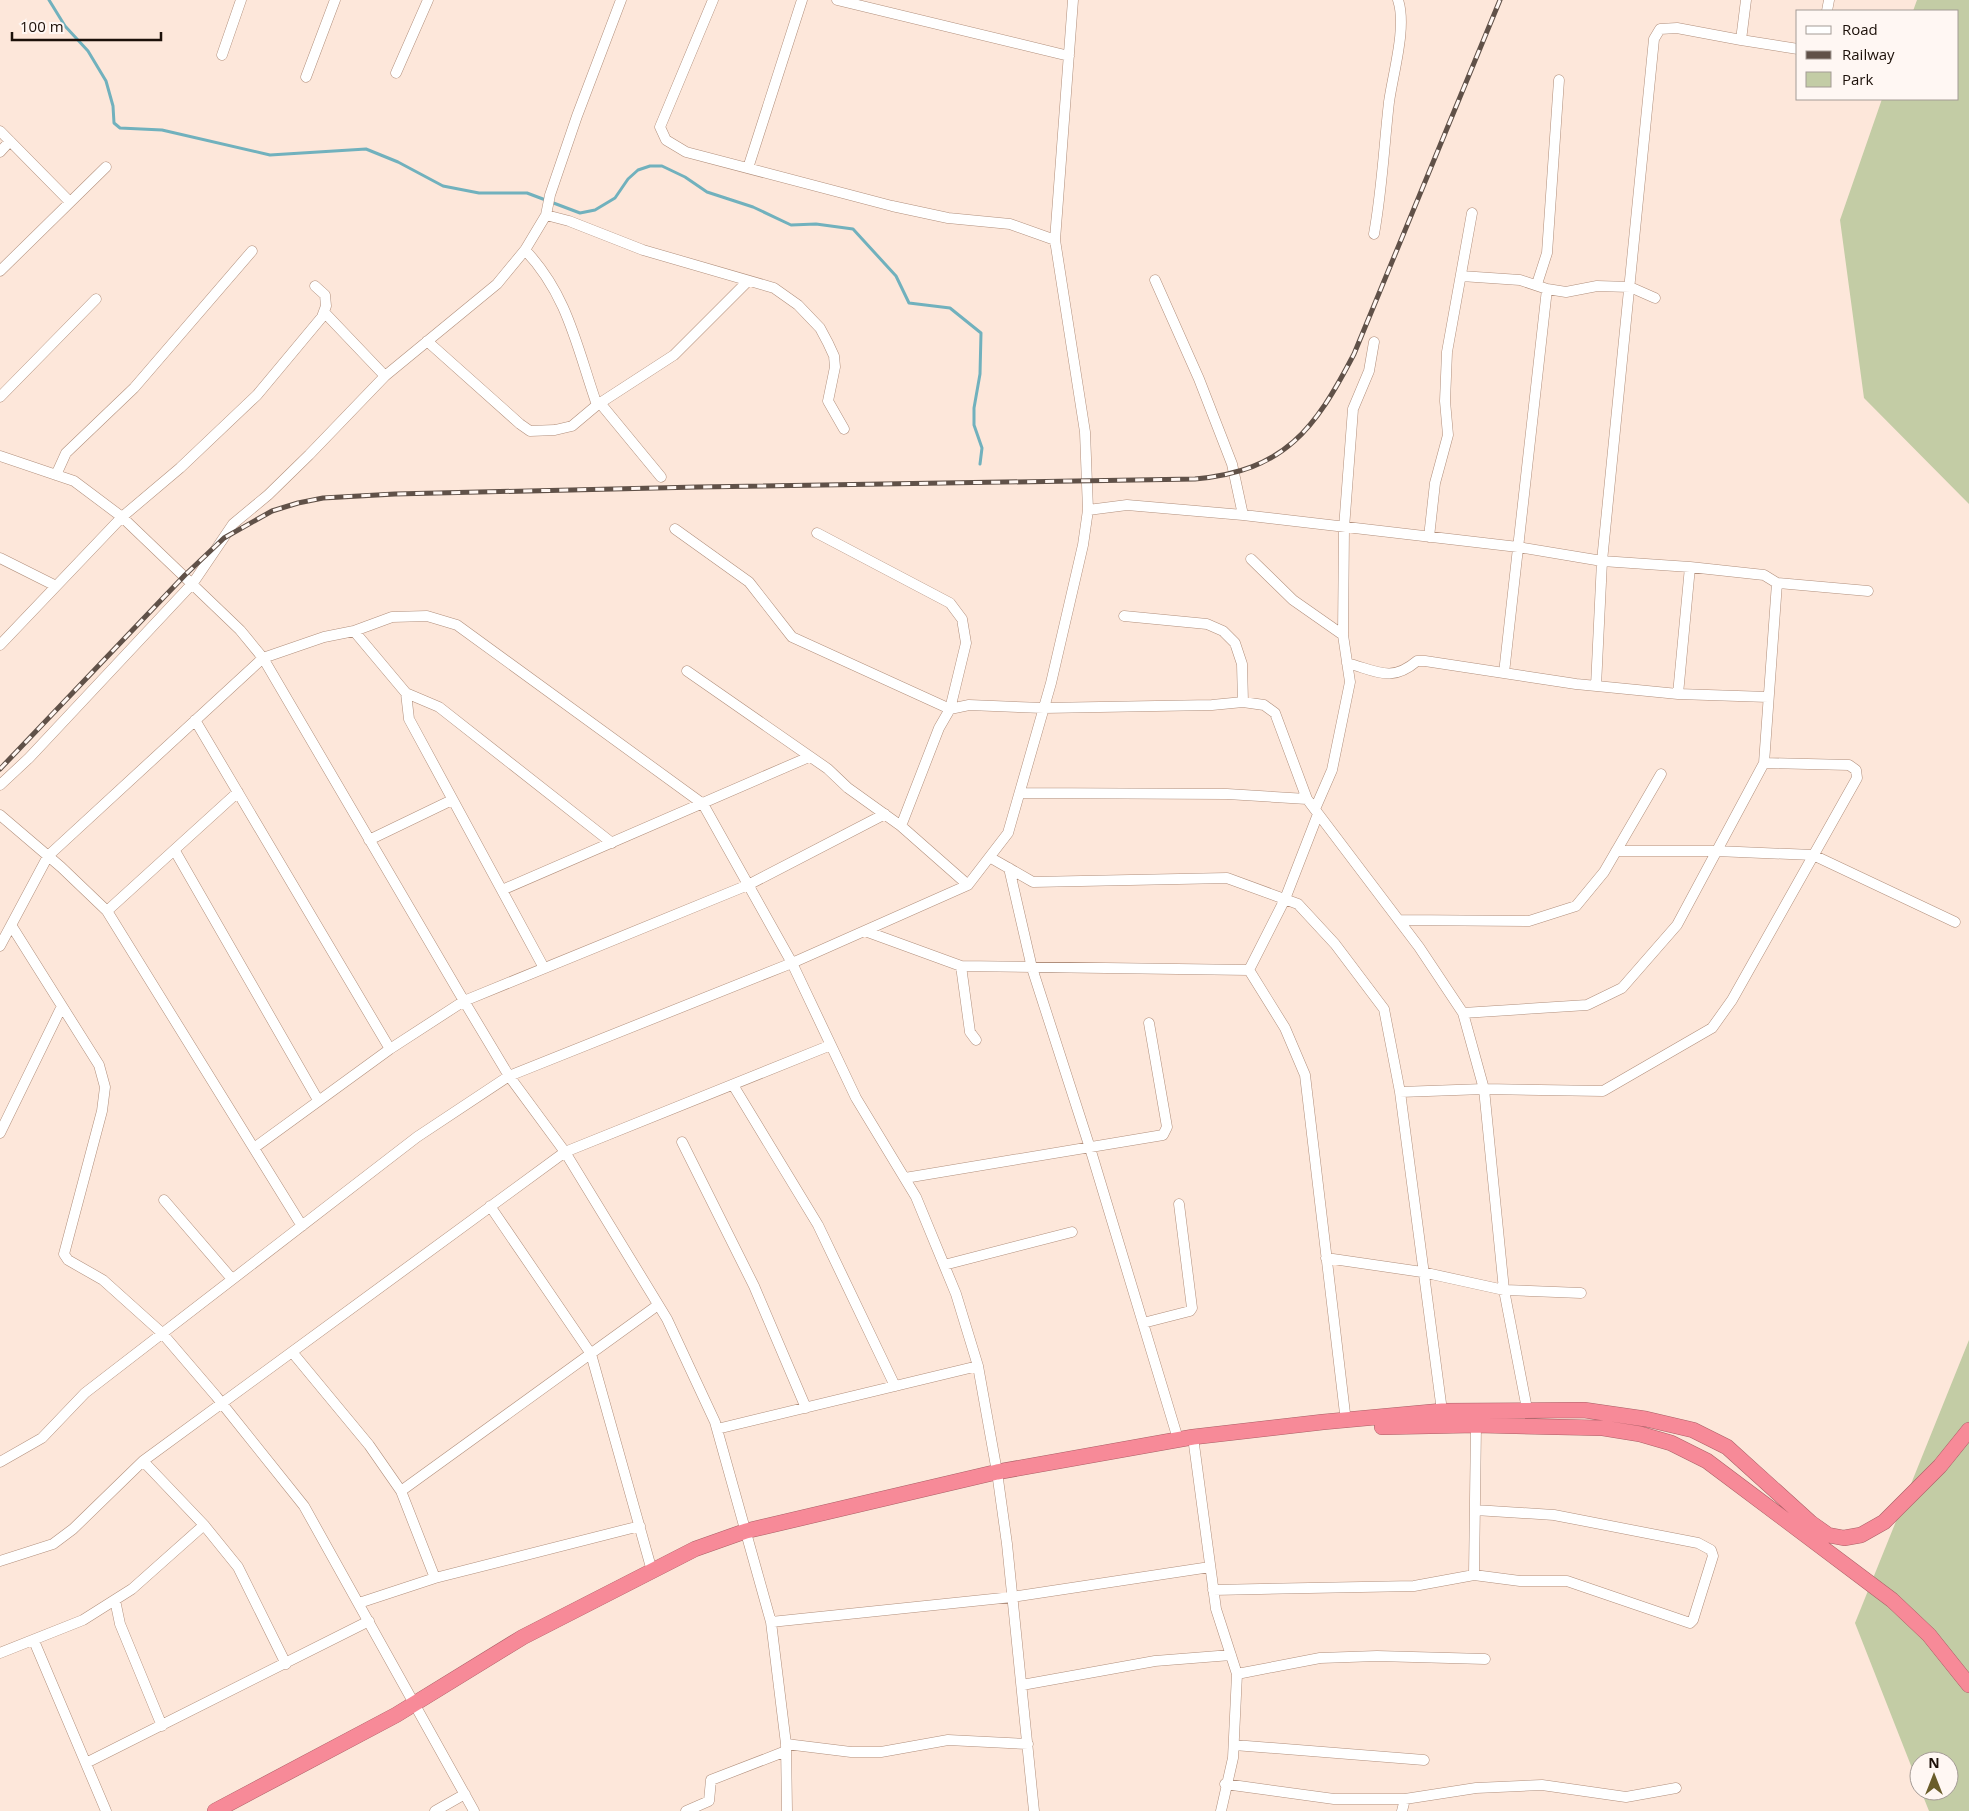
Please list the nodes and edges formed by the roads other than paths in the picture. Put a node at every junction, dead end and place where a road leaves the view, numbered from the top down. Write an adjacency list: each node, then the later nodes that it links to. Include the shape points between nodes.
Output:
1 (241, 0): 13 (street)
2 (334, 0): 16 (street)
3 (428, 0): 15 (street)
4 (622, 0): 24 (street, via 577,116)
5 (713, 0): 22 (street, via 660,128 666,140 686,152)
6 (802, 0): 22 (street)
7 (836, 0): 14 (street)
8 (1073, 0): 14 (street)
9 (1398, 0): 26 (street, via 1401,24)
10 (1746, 0): 11 (street)
11 (1741, 40): 12 (street); 36 (street, via 1676,28 1660,29 1654,39)
12 (1796, 49)
13 (222, 55)
14 (1069, 56): 27 (street)
15 (396, 74)
16 (306, 77)
17 (1559, 80): 35 (street, via 1548,253)
18 (0, 131): 19 (street)
19 (10, 142): 20 (street); 23 (street)
20 (0, 152)
21 (106, 167): 23 (street)
22 (748, 168): 27 (street, via 808,186 938,216 1010,224)
23 (69, 201): 30 (street)
24 (547, 212): 28 (street); 33 (street, via 643,250)
25 (1472, 213): 31 (street)
26 (1374, 234)
27 (1055, 240): 49 (street, via 1085,432)
28 (525, 250): 40 (street, via 497,284); 44 (street, via 561,300)
29 (252, 251): 47 (street, via 134,388 66,453)
30 (0, 271)
31 (1461, 276): 35 (street, via 1520,280); 55 (street, via 1446,352 1444,401 1448,435 1435,483)
32 (1155, 280): 50 (street, via 1200,379 1232,464)
33 (748, 281): 44 (street, via 674,355); 45 (street, via 774,288 798,305 820,328 834,356 828,401)
34 (315, 286): 39 (street, via 325,295)
35 (1542, 287): 36 (street, via 1566,292 1597,286); 56 (street)
36 (1630, 287): 37 (street); 59 (street)
37 (1655, 298)
38 (96, 299): 43 (street)
39 (324, 312): 42 (street); 51 (street, via 257,395 180,468)
40 (427, 341): 42 (street); 44 (street, via 530,431 572,426)
41 (1374, 342): 53 (street, via 1369,371 1353,409)
42 (384, 376): 61 (street, via 309,455 233,524)
43 (0, 397)
44 (599, 404): 48 (street)
45 (844, 429)
46 (0, 456): 47 (street)
47 (56, 475): 51 (street, via 74,481)
48 (661, 477)
49 (1088, 510): 50 (street, via 1126,505); 79 (street, via 1083,545)
50 (1243, 515): 53 (street)
51 (122, 517): 61 (street); 63 (street)
52 (675, 528): 78 (street, via 749,582 792,637)
53 (1344, 528): 55 (street); 67 (street)
54 (817, 533): 78 (street, via 950,603 962,619 966,643)
55 (1429, 537): 56 (street)
56 (1518, 548): 59 (street); 72 (street)
57 (0, 558): 63 (street)
58 (1251, 559): 67 (street, via 1293,600)
59 (1602, 561): 60 (street); 73 (street)
60 (1690, 567): 62 (street, via 1764,575); 75 (street)
61 (193, 583): 69 (street); 84 (street)
62 (1777, 583): 64 (street); 76 (street)
63 (56, 586): 68 (street)
64 (1868, 591)
65 (1124, 616): 77 (street, via 1207,624 1223,631 1235,642 1242,664)
66 (354, 631): 69 (street, via 324,637); 74 (street); 89 (street, via 392,617 410,615 427,616 457,625)
67 (1343, 635): 70 (street)
68 (0, 645)
69 (263, 658): 80 (street); 94 (street)
70 (1347, 663): 72 (street, via 1389,676 1406,670 1417,661); 90 (street, via 1350,682 1332,770)
71 (687, 671): 81 (street)
72 (1504, 673): 73 (street)
73 (1596, 686): 75 (street)
74 (406, 693): 88 (street, via 409,719); 95 (street, via 439,707)
75 (1678, 694): 76 (street)
76 (1768, 696): 82 (street)
77 (1243, 702): 79 (street); 87 (street, via 1264,705 1275,714)
78 (950, 708): 79 (street, via 969,705); 93 (street)
79 (1044, 708): 86 (street)
80 (195, 720): 85 (street); 99 (street)
81 (809, 757): 89 (street); 91 (street)
82 (1764, 763): 98 (street); 100 (street, via 1849,764 1856,770 1857,778)
83 (1661, 774): 96 (street)
84 (0, 785)
85 (238, 792): 97 (street); 124 (street)
86 (1020, 793): 87 (street, via 1227,794); 101 (street, via 1008,833)
87 (1307, 799): 90 (street)
88 (452, 800): 94 (street); 105 (street)
89 (703, 804): 95 (street); 103 (street)
90 (1316, 812): 106 (street); 108 (street)
91 (885, 814): 93 (street); 103 (street)
92 (0, 815): 99 (street)
93 (901, 826): 104 (street)
94 (369, 840): 118 (street)
95 (612, 843): 105 (street)
96 (1616, 850): 98 (street); 108 (street, via 1604,872 1576,906 1553,915 1529,921)
97 (175, 851): 107 (street); 129 (street)
98 (1716, 851): 100 (street); 120 (street, via 1677,926 1622,988 1586,1005)
99 (48, 856): 107 (street); 110 (street)
100 (1813, 856): 109 (street); 127 (street, via 1732,1000 1712,1028 1603,1091)
101 (991, 858): 102 (street); 104 (street)
102 (1009, 868): 106 (street, via 1033,882 1227,878); 116 (street)
103 (748, 885): 113 (street); 115 (street)
104 (968, 885): 111 (street)
105 (502, 890): 115 (street)
106 (1285, 899): 117 (street); 128 (street, via 1298,904 1335,944 1384,1009)
107 (107, 911): 132 (street)
108 (1399, 920): 120 (street)
109 (1955, 922)
110 (11, 925): 112 (street); 119 (street)
111 (865, 931): 113 (street); 114 (street)
112 (0, 946)
113 (792, 963): 123 (street); 125 (street)
114 (961, 966): 116 (street); 122 (street, via 970,1032)
115 (544, 968): 118 (street)
116 (1032, 968): 117 (street); 133 (street)
117 (1249, 970): 141 (street, via 1285,1028 1305,1075)
118 (464, 1001): 124 (street); 125 (street)
119 (62, 1006): 130 (street); 149 (street, via 99,1065 104,1087 102,1111 64,1254 68,1260 103,1280)
120 (1463, 1013): 127 (street)
121 (1148, 1024): 133 (street, via 1167,1127 1163,1135)
122 (976, 1040)
123 (831, 1045): 126 (street); 135 (street, via 856,1098)
124 (390, 1049): 129 (street)
125 (509, 1076): 134 (street); 139 (street, via 417,1137)
126 (733, 1085): 134 (street); 153 (street, via 818,1224)
127 (1484, 1089): 128 (street); 145 (street)
128 (1400, 1092): 143 (street)
129 (318, 1100): 132 (street)
130 (0, 1133)
131 (682, 1142): 155 (street, via 754,1286)
132 (254, 1148): 139 (street)
133 (1090, 1148): 135 (street); 148 (street)
134 (565, 1152): 138 (street); 147 (street)
135 (905, 1178): 142 (street)
136 (164, 1200): 144 (street)
137 (1179, 1204): 148 (street, via 1192,1308)
138 (490, 1206): 150 (street); 151 (street)
139 (302, 1226): 144 (street)
140 (1072, 1232): 142 (street)
141 (1326, 1258): 143 (street); 158 (street)
142 (944, 1265): 152 (street)
143 (1422, 1272): 145 (street); 157 (street)
144 (232, 1279): 149 (street)
145 (1504, 1290): 146 (street); 156 (street)
146 (1581, 1293)
147 (658, 1305): 151 (street); 160 (street)
148 (1143, 1323): 162 (street)
149 (162, 1333): 154 (street); 164 (street, via 85,1393 42,1438)
150 (292, 1352): 154 (street); 166 (street, via 369,1445)
151 (591, 1354): 166 (street); 169 (street)
152 (978, 1366): 153 (street); 165 (street)
153 (895, 1386): 155 (street)
154 (222, 1403): 163 (street); 179 (street, via 304,1506)
155 (806, 1408): 160 (street)
156 (1527, 1409): 157 (highway); 161 (highway, via 1584,1410 1693,1430 1727,1447 1811,1523 1828,1534 1844,1538 1861,1535 1884,1522 1940,1466)
157 (1442, 1411): 158 (highway)
158 (1346, 1422): 159 (highway, via 1381,1427); 162 (highway)
159 (1476, 1425): 167 (street); 189 (highway, via 1603,1428 1671,1443 1707,1461 1892,1600 1929,1636)
160 (717, 1429): 170 (street)
161 (1969, 1430)
162 (1185, 1438): 165 (highway); 172 (street)
163 (143, 1461): 168 (street); 171 (street, via 73,1529 53,1544)
164 (0, 1462)
165 (997, 1472): 170 (highway); 177 (street)
166 (401, 1491): 175 (street)
167 (1474, 1510): 174 (street); 174 (street, via 1554,1515 1698,1543 1711,1550 1713,1556 1690,1623 1567,1581 1520,1582)
168 (204, 1526): 178 (street); 186 (street, via 238,1567)
169 (640, 1526): 173 (street); 175 (street)
170 (746, 1531): 173 (highway, via 695,1548); 181 (street)
171 (0, 1561)
172 (1210, 1567): 176 (street); 177 (street)
173 (652, 1571): 190 (highway, via 523,1638)
174 (1474, 1575): 176 (street, via 1414,1586)
175 (435, 1578): 179 (street)
176 (1213, 1590): 184 (street)
177 (1012, 1597): 181 (street); 188 (street)
178 (115, 1600): 182 (street, via 83,1620); 191 (street, via 120,1624)
179 (359, 1602): 180 (street)
180 (369, 1621): 186 (street); 190 (street)
181 (771, 1622): 194 (street)
182 (34, 1641): 183 (street); 196 (street)
183 (0, 1653)
184 (1231, 1655): 187 (street); 188 (street, via 1155,1660)
185 (1485, 1659): 187 (street, via 1320,1658)
186 (286, 1664): 191 (street)
187 (1237, 1674): 193 (street)
188 (1022, 1685): 192 (street)
189 (1969, 1685)
190 (414, 1704): 199 (street); 202 (highway)
191 (162, 1726): 196 (street)
192 (1028, 1744): 194 (street, via 948,1740 881,1752); 207 (street)
193 (1234, 1745): 195 (street); 197 (street)
194 (786, 1748): 205 (street, via 711,1780 709,1800); 206 (street)
195 (1424, 1760)
196 (86, 1764): 201 (street)
197 (1225, 1784): 200 (street, via 1334,1799); 208 (street)
198 (1676, 1788): 200 (street, via 1626,1797 1542,1785 1476,1788)
199 (465, 1794): 203 (street); 204 (street)
200 (1404, 1799): 209 (street)
201 (106, 1811)
202 (214, 1811)
203 (435, 1811)
204 (474, 1811)
205 (686, 1811)
206 (787, 1811)
207 (1034, 1811)
208 (1221, 1811)
209 (1402, 1811)

